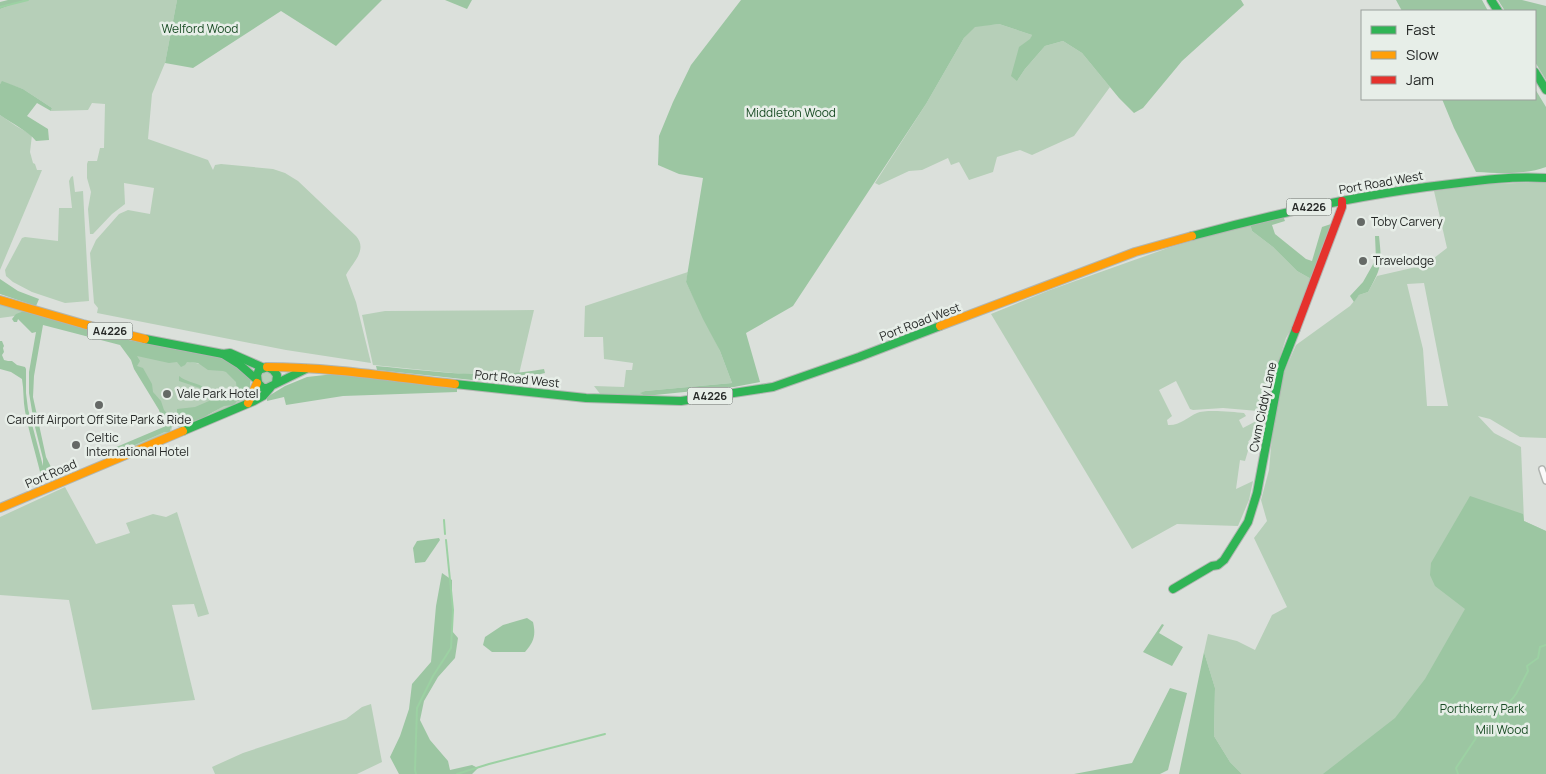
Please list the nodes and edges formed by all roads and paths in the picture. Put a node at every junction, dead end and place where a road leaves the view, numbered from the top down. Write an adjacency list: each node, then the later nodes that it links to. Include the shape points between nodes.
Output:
1 (1536, 74): 2 (main road)
2 (1546, 90)
3 (1546, 172): 4 (main road, Port Road West / A4226)
4 (1532, 177): 5 (main road, Port Road West / A4226); 6 (main road, Port Road West / A4226, via 1431,186)
5 (1546, 178)
6 (1342, 201): 10 (main road, Port Road West / A4226, via 1283,212 1135,252 773,387 681,401 586,398); 17 (main road, Cwm Ciddy Lane, via 1329,245 1280,370 1258,493 1248,522 1224,560)
7 (0, 300): 8 (main road, A4226, via 107,331)
8 (223, 354): 9 (main road, A4226, via 230,353); 11 (main road, A4226)
9 (265, 367): 10 (main road, Port Road West / A4226); 11 (main road, via 259,370); 12 (main road, via 277,375)
10 (306, 369): 12 (main road, Port Road West / A4226)
11 (256, 381): 12 (main road, A4226, via 261,387); 13 (main road)
12 (273, 386): 13 (main road, Port Road)
13 (248, 403): 16 (main road, Port Road)
14 (1542, 469): 15 (street)
15 (1546, 481)
16 (0, 508)
17 (1173, 589)

